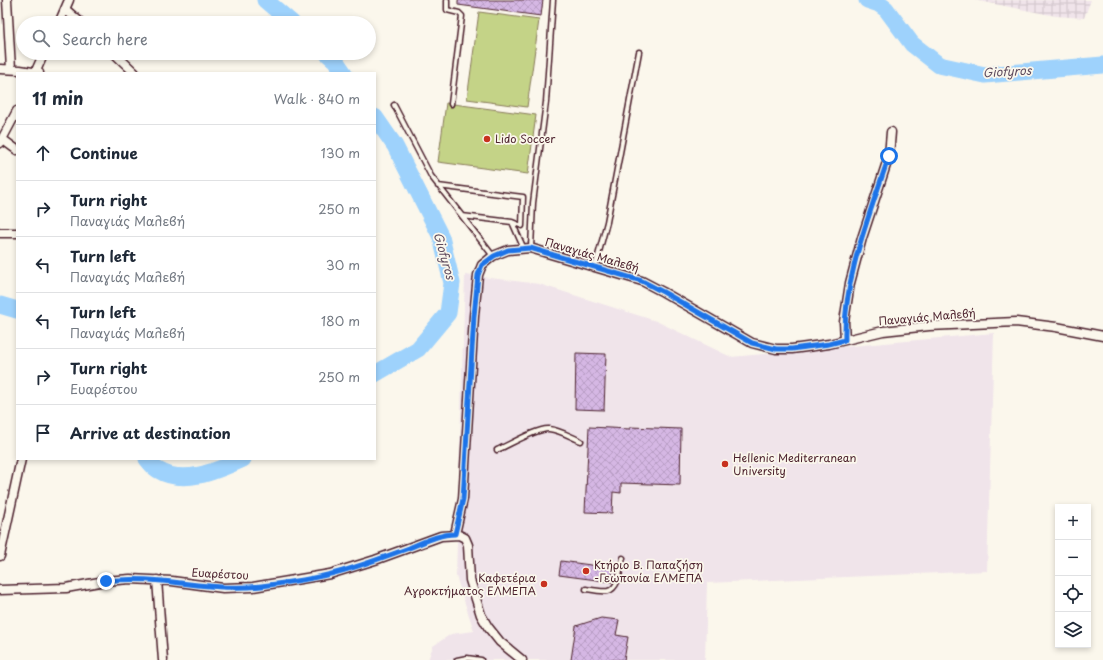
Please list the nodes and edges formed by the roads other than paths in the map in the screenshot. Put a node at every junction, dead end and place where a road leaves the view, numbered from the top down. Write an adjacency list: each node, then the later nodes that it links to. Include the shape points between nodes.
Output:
1 (6, 0): 12 (street)
2 (69, 0): 5 (street)
3 (447, 0): 16 (lane, via 448,11 462,16)
4 (553, 0): 27 (lane, via 546,102)
5 (66, 8): 6 (street); 7 (street)
6 (62, 16)
7 (74, 16)
8 (639, 52): 29 (lane, via 607,222)
9 (41, 60): 14 (street)
10 (121, 60): 15 (street)
11 (0, 69): 12 (street)
12 (11, 69): 13 (street)
13 (30, 72)
14 (36, 72)
15 (134, 72)
16 (451, 104)
17 (394, 105): 22 (lane, via 430,176)
18 (16, 113): 20 (street)
19 (891, 132): 31 (street, via 889,156 850,283 844,322)
20 (1, 141): 21 (street)
21 (16, 149)
22 (438, 186): 23 (lane); 24 (lane, via 522,197 522,226)
23 (462, 216): 24 (lane); 28 (lane)
24 (512, 222): 27 (lane)
25 (0, 233): 26 (street)
26 (16, 233)
27 (527, 249): 28 (street, Παναγιάς Μαλεβή, via 508,250); 29 (street, Παναγιάς Μαλεβή)
28 (494, 256): 35 (street, Παναγιάς Μαλεβή, via 482,265 478,275 463,499)
29 (595, 268): 31 (street, Παναγιάς Μαλεβή, via 642,281 752,343 776,349 792,349)
30 (1103, 336): 31 (street, Παναγιάς Μαλεβή, via 1056,326 1016,322 928,326 883,331)
31 (845, 340)
32 (581, 441): 33 (lane, via 546,429)
33 (497, 450)
34 (21, 460): 36 (street)
35 (455, 534): 38 (street, Ευαρέστου, via 446,534 340,572 296,581 232,588); 41 (street, via 466,540 470,580 481,615 496,637)
36 (0, 556)
37 (623, 558): 39 (lane, via 613,589)
38 (157, 580): 40 (street, Ευαρέστου, via 116,580 66,588); 42 (street)
39 (586, 589)
40 (0, 590)
41 (519, 659)
42 (163, 660)
43 (457, 660): 44 (lane)
44 (481, 660)

